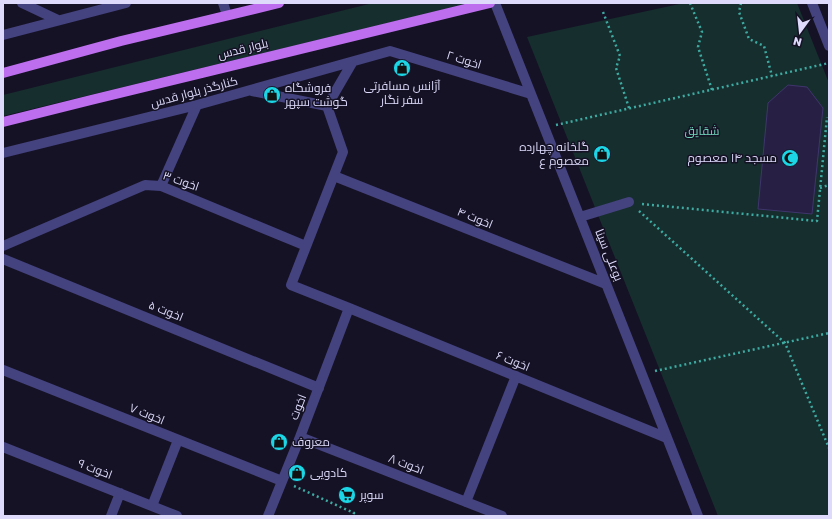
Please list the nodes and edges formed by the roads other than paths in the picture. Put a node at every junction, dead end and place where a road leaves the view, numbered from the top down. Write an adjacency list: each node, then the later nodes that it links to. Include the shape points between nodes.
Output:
1 (22, 3): 9 (street)
2 (126, 3): 9 (street)
3 (223, 3): 8 (street)
4 (279, 3): 8 (main road)
5 (490, 3): 19 (main road, بلوار قدس)
6 (495, 3): 16 (street, بوعلی سینا)
7 (812, 3): 11 (street)
8 (227, 15): 14 (main road)
9 (58, 20): 10 (street)
10 (3, 35)
11 (829, 46)
12 (390, 51): 13 (street, کنارگذر بلوار قدس); 16 (street, اخوت ۲)
13 (352, 63): 15 (street, کنارگذر بلوار قدس); 18 (street)
14 (3, 73)
15 (250, 90): 17 (street, کنارگذر بلوار قدس); 18 (street)
16 (531, 94): 24 (street, بوعلی سینا)
17 (197, 105): 20 (street, کنارگذر بلوار قدس); 22 (street)
18 (327, 106): 21 (street, via 343,152)
19 (3, 122)
20 (3, 153)
21 (334, 176): 26 (street); 28 (street, اخوت ۴)
22 (161, 186): 25 (street, اخوت ۳, via 145,185); 26 (street, اخوت ۳)
23 (629, 202): 24 (street)
24 (580, 217): 28 (street, بوعلی سینا)
25 (3, 246)
26 (306, 246): 29 (street, اخوت ۶, via 291,285)
27 (3, 259): 32 (street, اخوت ۵)
28 (606, 284): 34 (street, بوعلی سینا)
29 (349, 308): 31 (street, اخوت ۶); 32 (street, اخوت)
30 (3, 370): 35 (street, اخوت ۷)
31 (516, 376): 34 (street, اخوت ۶); 39 (street)
32 (319, 388): 33 (street, اخوت)
33 (300, 437): 37 (street, اخوت); 39 (street, اخوت ۸)
34 (667, 438): 45 (street, بوعلی سینا)
35 (178, 440): 37 (street, اخوت ۷); 40 (street)
36 (3, 447): 38 (street, اخوت ۹)
37 (282, 481): 43 (street, اخوت)
38 (120, 493): 40 (street, اخوت ۹); 41 (street)
39 (466, 502): 44 (street, اخوت ۸)
40 (152, 506): 42 (street, اخوت ۹)
41 (111, 516)
42 (177, 516)
43 (268, 516)
44 (502, 516)
45 (698, 516)

